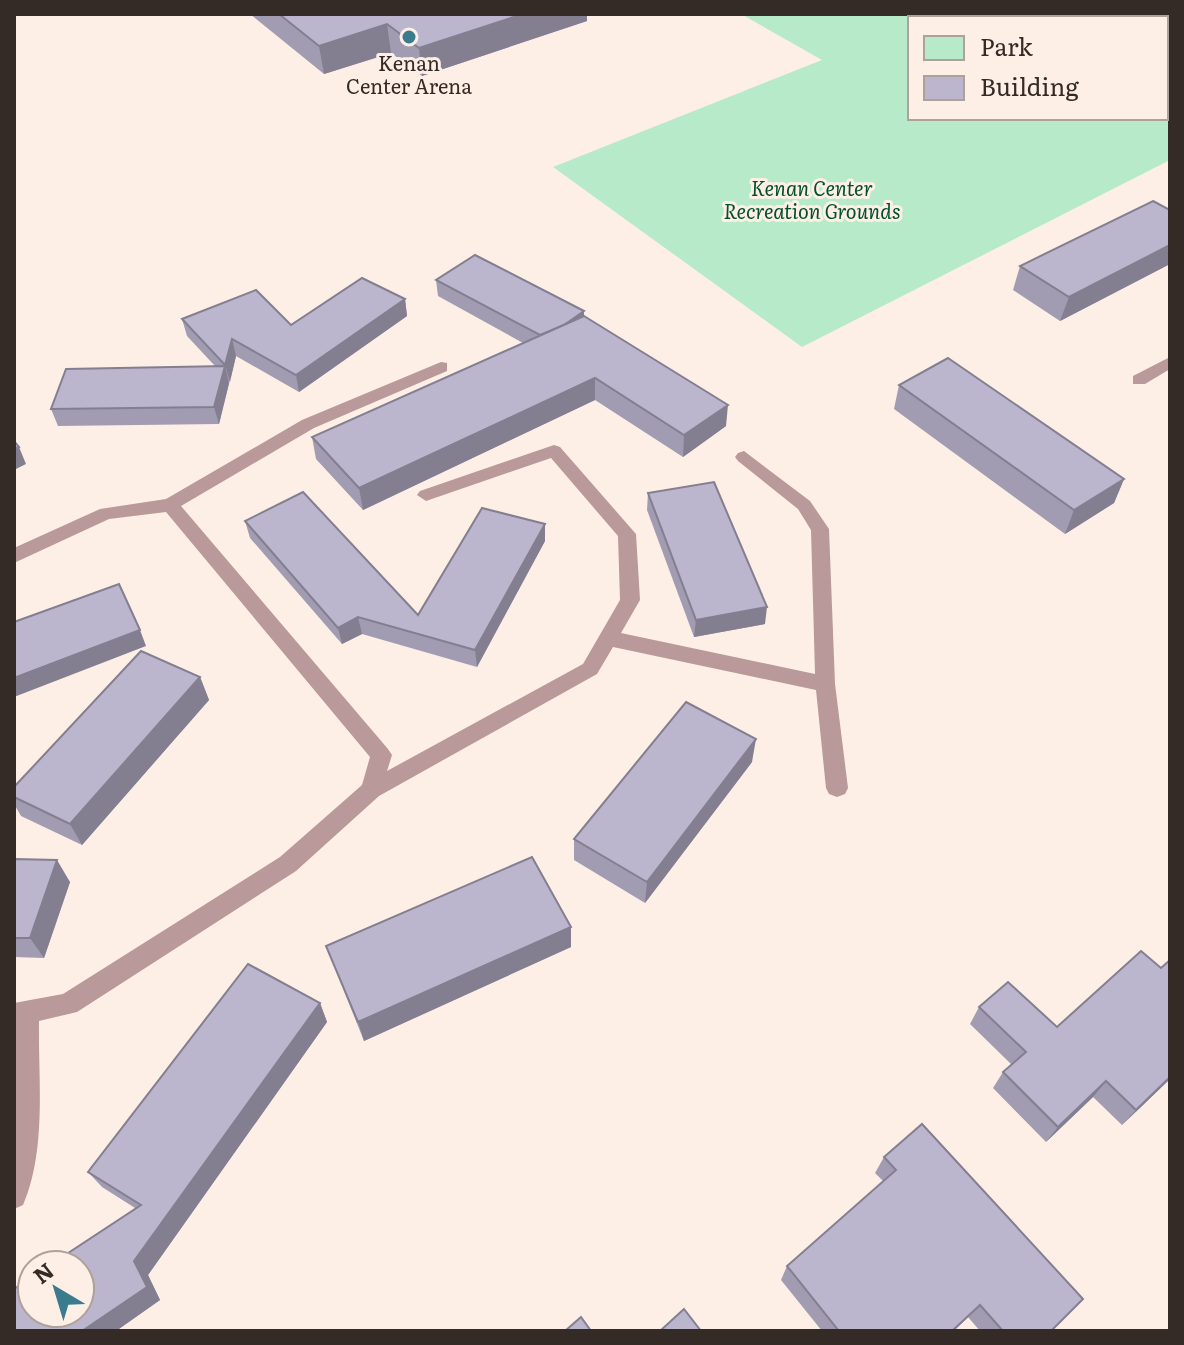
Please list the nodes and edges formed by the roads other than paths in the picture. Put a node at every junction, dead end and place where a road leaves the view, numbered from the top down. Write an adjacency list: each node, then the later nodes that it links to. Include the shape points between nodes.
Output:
1 (1170, 362): 3 (lane)
2 (441, 367): 6 (lane, via 308,424)
3 (1139, 380)
4 (744, 457): 9 (lane, via 804,505 820,529)
5 (426, 495): 8 (lane, via 554,451 627,534 630,600)
6 (170, 505): 7 (lane, via 106,513); 11 (lane, via 381,755)
7 (14, 556)
8 (608, 638): 9 (lane); 11 (lane, via 590,669)
9 (825, 684): 10 (lane)
10 (837, 788)
11 (371, 790): 12 (lane, via 288,864 68,1004)
12 (20, 1012): 13 (lane, via 24,1150)
13 (14, 1196)

